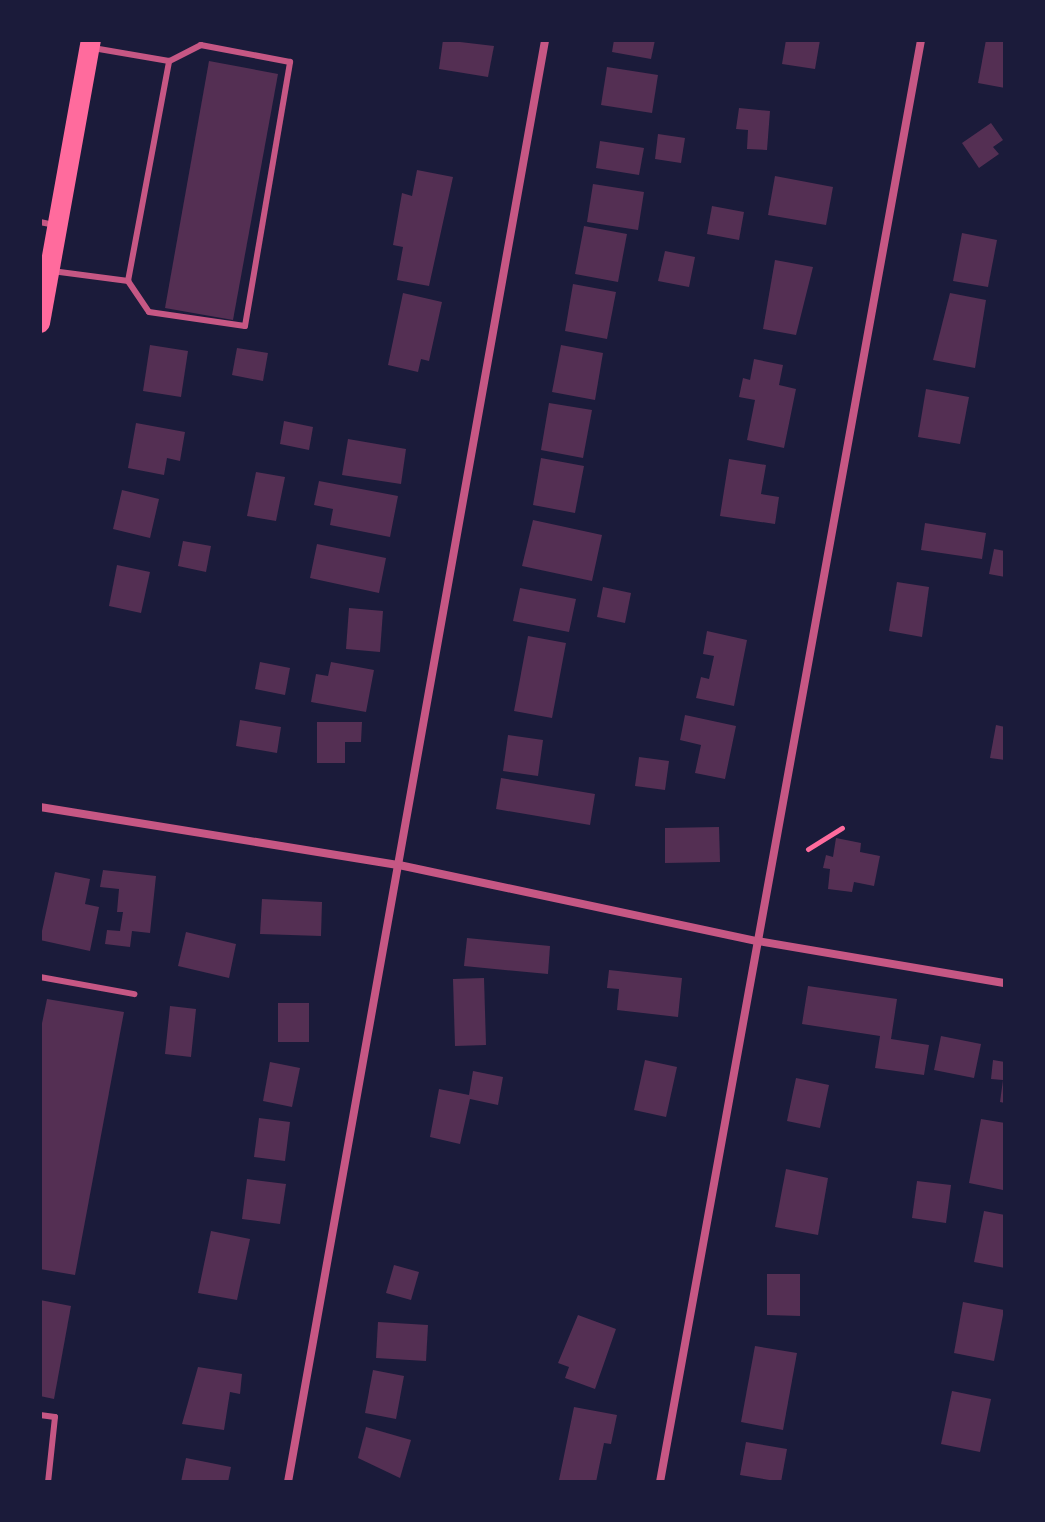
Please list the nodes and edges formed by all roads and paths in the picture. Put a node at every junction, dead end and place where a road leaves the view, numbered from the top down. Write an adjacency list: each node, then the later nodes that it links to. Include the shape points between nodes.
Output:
1 (545, 40): 12 (street)
2 (921, 40): 13 (street)
3 (90, 44): 4 (lane); 5 (main road)
4 (169, 61): 7 (lane); 7 (lane, via 201,45 290,62 245,326 149,312)
5 (49, 224): 6 (main road)
6 (49, 271): 7 (lane); 8 (main road)
7 (128, 281)
8 (40, 323)
9 (40, 807): 12 (street)
10 (842, 828): 11 (path)
11 (808, 849)
12 (399, 865): 13 (street); 19 (street)
13 (758, 941): 15 (street); 20 (street)
14 (40, 977): 16 (lane)
15 (1005, 983)
16 (134, 994)
17 (40, 1415): 18 (lane, via 55,1417)
18 (48, 1482)
19 (288, 1482)
20 (660, 1482)

